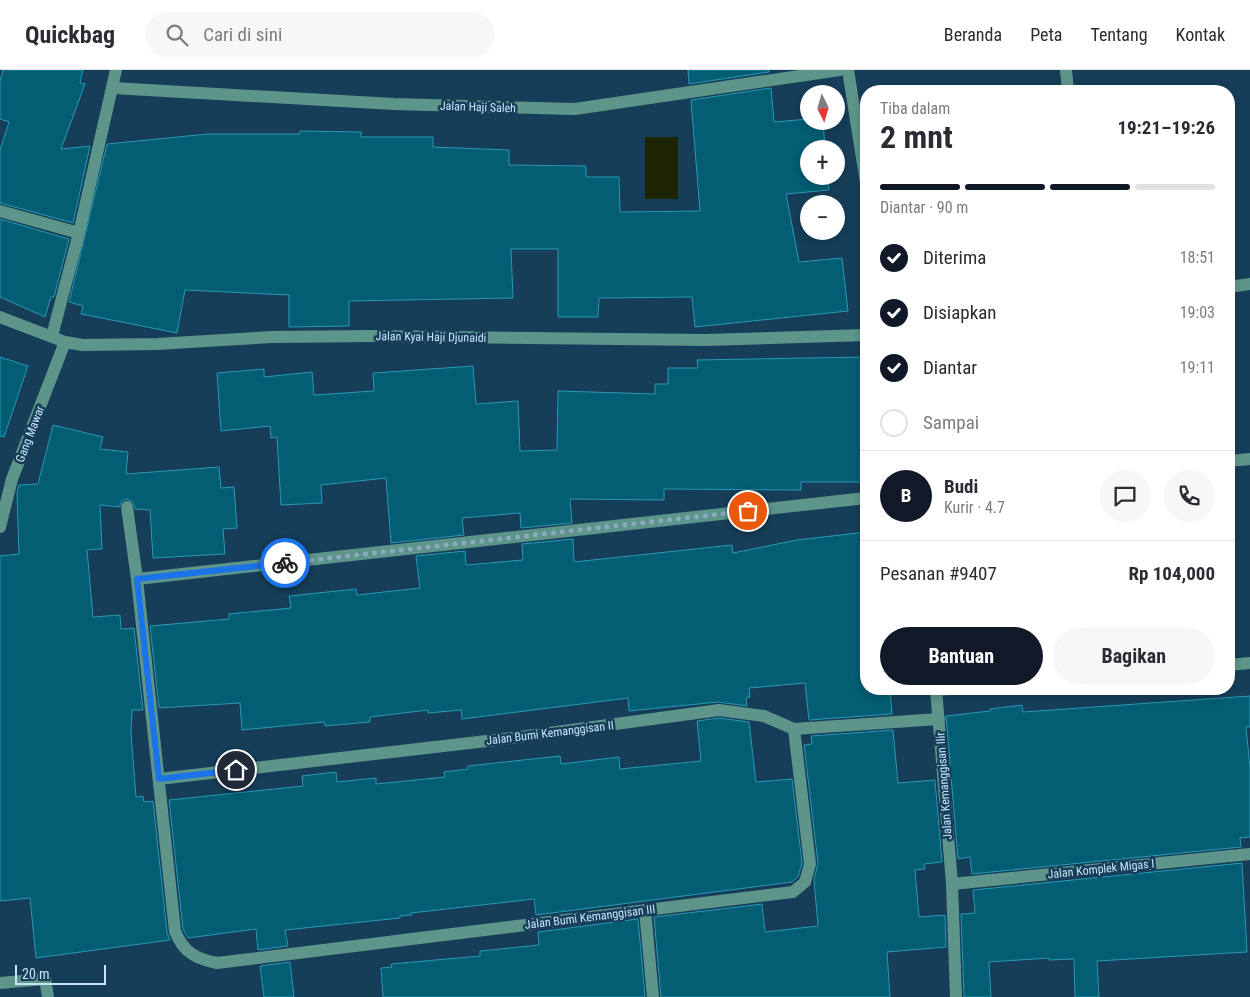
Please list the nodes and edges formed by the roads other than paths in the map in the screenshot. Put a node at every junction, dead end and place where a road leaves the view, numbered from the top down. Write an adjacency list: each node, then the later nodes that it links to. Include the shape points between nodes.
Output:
1 (116, 70): 6 (street)
2 (840, 70): 6 (street, Jalan Haji Saleh, via 575,109 394,104)
3 (848, 70): 7 (street)
4 (1066, 70): 5 (street)
5 (1067, 85)
6 (113, 88): 9 (street)
7 (860, 150)
8 (0, 211): 9 (street)
9 (79, 234): 14 (street)
10 (1250, 284): 11 (street)
11 (1235, 286)
12 (0, 317): 14 (street, Jalan Kyai Haji Djunaidi)
13 (860, 335): 15 (street, Jalan Kyai Haji Djunaidi, via 706,340 372,336 105,345)
14 (52, 336): 15 (street, Jalan Kyai Haji Djunaidi)
15 (65, 342): 20 (street, Gang Mawar, via 12,479)
16 (1250, 459): 17 (street)
17 (1235, 460)
18 (860, 499): 21 (street)
19 (127, 507): 21 (street)
20 (0, 527)
21 (137, 579): 27 (street)
22 (1250, 663): 23 (street)
23 (1235, 664)
24 (937, 695): 25 (street, Jalan Kemanggisan Ilir)
25 (939, 720): 26 (street, Jalan Bumi Kemanggisan II); 29 (street, Jalan Kemanggisan Ilir)
26 (794, 729): 27 (street, Jalan Bumi Kemanggisan II, via 764,716 719,710); 30 (street, Jalan Bumi Kemanggisan III, via 810,864 805,882 792,892)
27 (159, 779): 30 (street, Jalan Bumi Kemanggisan III, via 175,931 187,952 217,963)
28 (1250, 854): 29 (street, Jalan Komplek Migas I)
29 (952, 884): 34 (street, Jalan Kemanggisan Ilir)
30 (645, 910): 33 (street)
31 (0, 983): 32 (street, via 45,979)
32 (48, 997)
33 (653, 997)
34 (956, 997)

